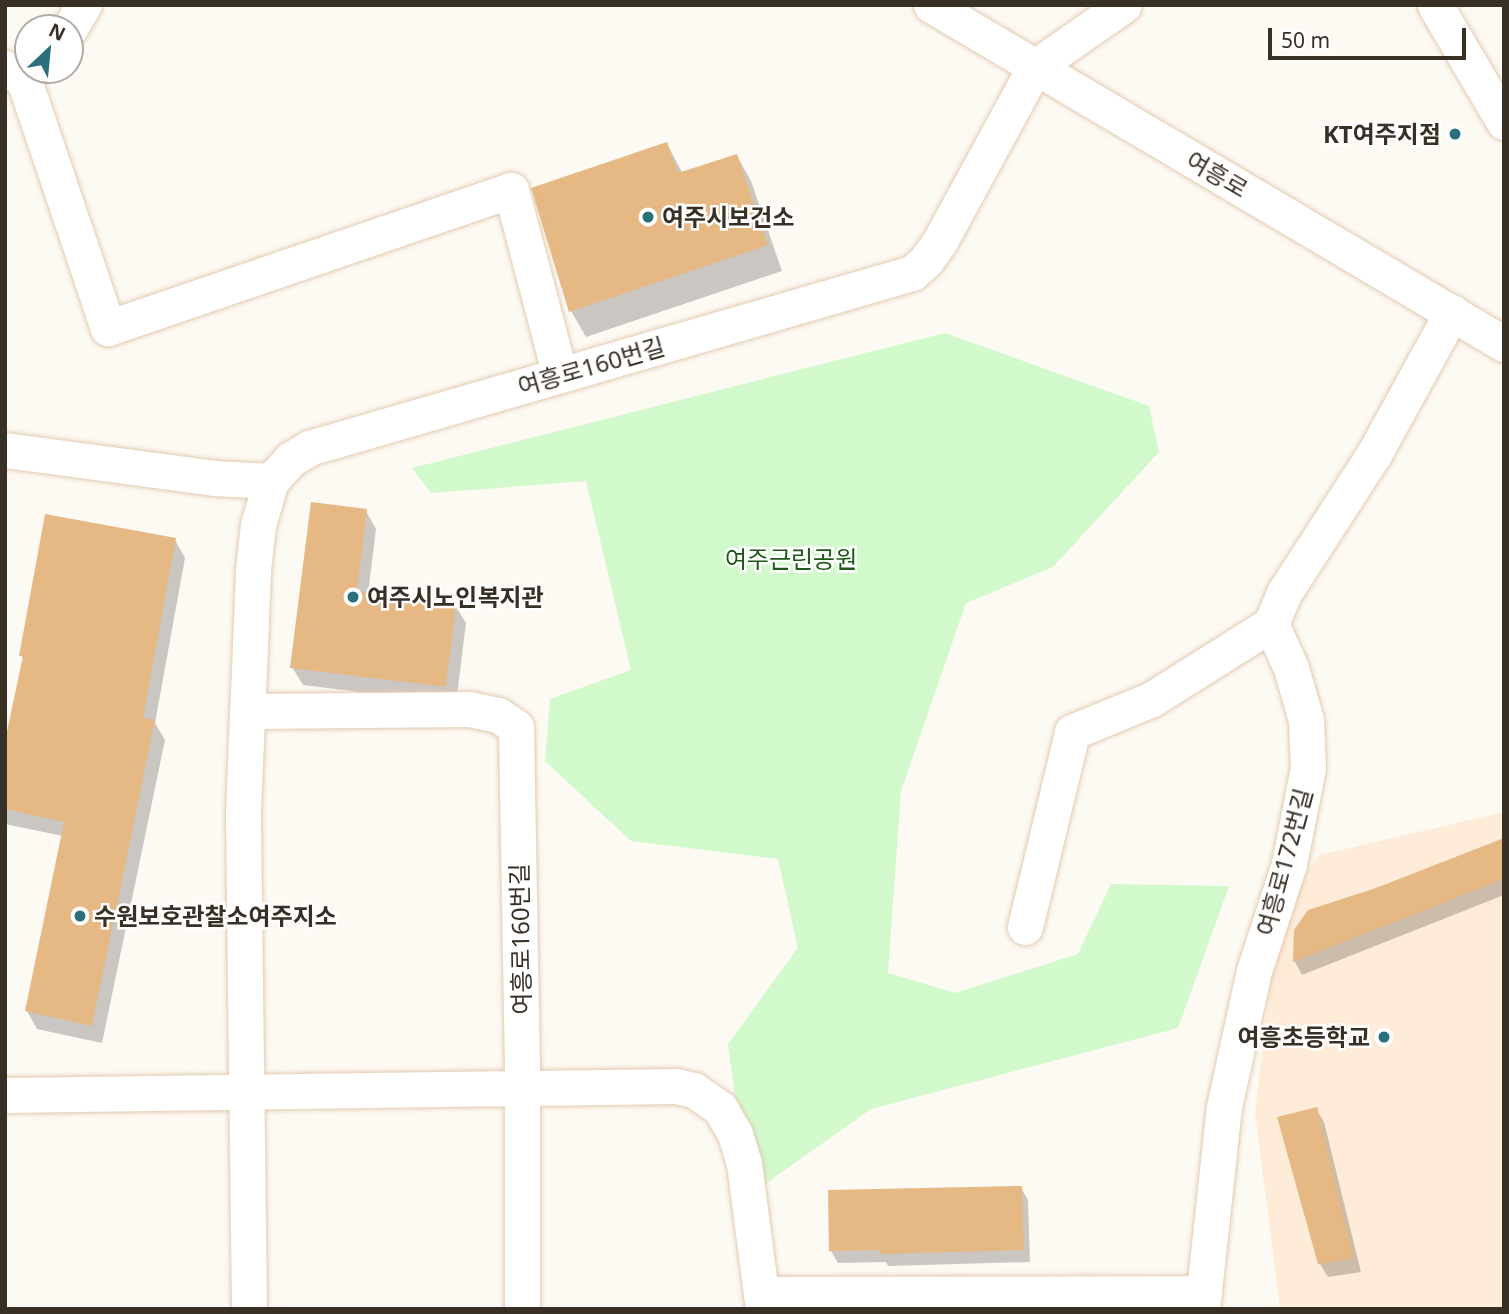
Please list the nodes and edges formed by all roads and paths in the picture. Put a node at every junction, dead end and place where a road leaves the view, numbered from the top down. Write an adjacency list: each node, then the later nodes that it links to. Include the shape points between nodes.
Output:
1 (930, 5): 4 (street, 여흥로)
2 (1124, 5): 4 (street)
3 (1435, 5): 6 (street)
4 (1035, 67): 7 (street, 여흥로); 9 (street, 여흥로160번길, via 940,241 912,273)
5 (21, 84): 9 (street, via 108,328 512,190)
6 (1504, 122)
7 (1452, 312): 8 (street, 여흥로); 12 (street, via 1374,454 1284,593)
8 (1504, 344)
9 (560, 375): 11 (street, 여흥로160번길, via 309,448)
10 (5, 450): 11 (street, via 214,478)
11 (271, 481): 13 (street, 여흥로160번길, via 258,525 253,570)
12 (1271, 624): 14 (street, via 1152,699 1072,732); 19 (street, 여흥로172번길, via 1291,668 1306,720 1308,768 1289,864 1254,971 1226,1097)
13 (247, 710): 15 (street, 여흥로160번길, via 469,709 498,715 516,727); 16 (street, 여흥로160번길, via 243,812)
14 (1025, 927)
15 (523, 1088): 16 (street); 18 (street, via 676,1086 694,1090 720,1108 744,1163); 21 (street, 여흥로160번길)
16 (246, 1091): 17 (street); 20 (street, 여흥로160번길)
17 (5, 1095)
18 (763, 1301): 19 (street, 여흥로172번길)
19 (1202, 1301)
20 (249, 1309)
21 (522, 1309)

